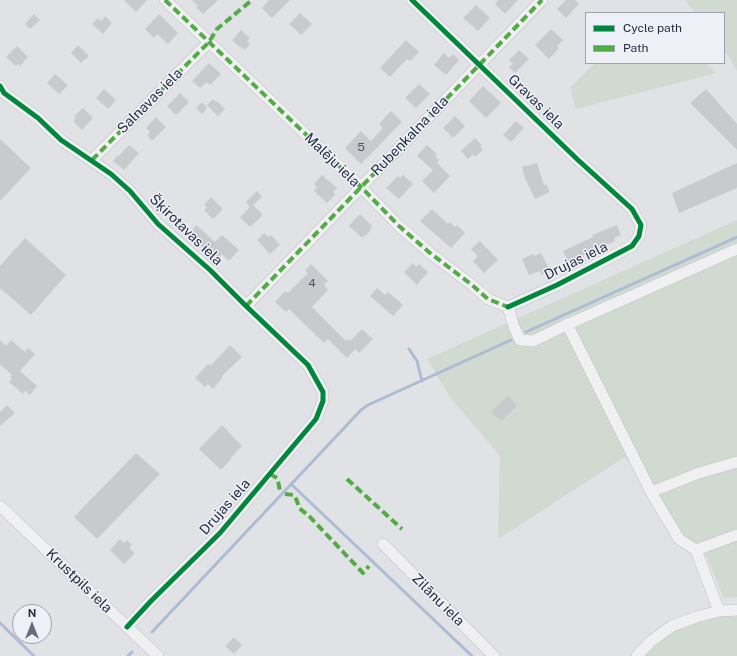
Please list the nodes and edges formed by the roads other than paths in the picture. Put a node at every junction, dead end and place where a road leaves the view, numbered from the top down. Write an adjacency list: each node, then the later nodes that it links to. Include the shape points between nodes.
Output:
1 (166, 0): 4 (street, Malēju iela)
2 (412, 0): 5 (street, Gravas iela)
3 (542, 0): 5 (street, Rubeņkalna iela)
4 (209, 42): 7 (street, Salnavas iela); 8 (street, Malēju iela)
5 (479, 64): 8 (street, Rubeņkalna iela); 9 (street, Gravas iela, via 632,209)
6 (0, 86): 7 (street, Šķirotavas iela, via 4,93 38,118 75,151)
7 (92, 160): 11 (street, Šķirotavas iela, via 130,191 158,224 213,272)
8 (361, 187): 11 (street, Rubeņkalna iela); 12 (street, Malēju iela, via 399,226 430,252 488,299)
9 (641, 224): 12 (street, Drujas iela, via 639,236 632,246)
10 (737, 249): 13 (street)
11 (246, 306): 14 (street, Šķirotavas iela, via 308,365)
12 (508, 307): 13 (street, via 520,340 533,341)
13 (567, 324): 16 (street)
14 (322, 392): 23 (street, Drujas iela, via 324,401 316,419 220,534)
15 (737, 462): 16 (street, via 699,473)
16 (651, 492): 20 (street, via 679,539)
17 (0, 506): 23 (street, Krustpils iela)
18 (737, 535): 20 (street)
19 (383, 544): 25 (street, Zilānu iela)
20 (696, 550): 22 (street)
21 (737, 610): 22 (street)
22 (719, 612): 26 (street, via 672,626 651,641)
23 (127, 627): 24 (street, Krustpils iela)
24 (158, 656)
25 (494, 656)
26 (637, 656)

